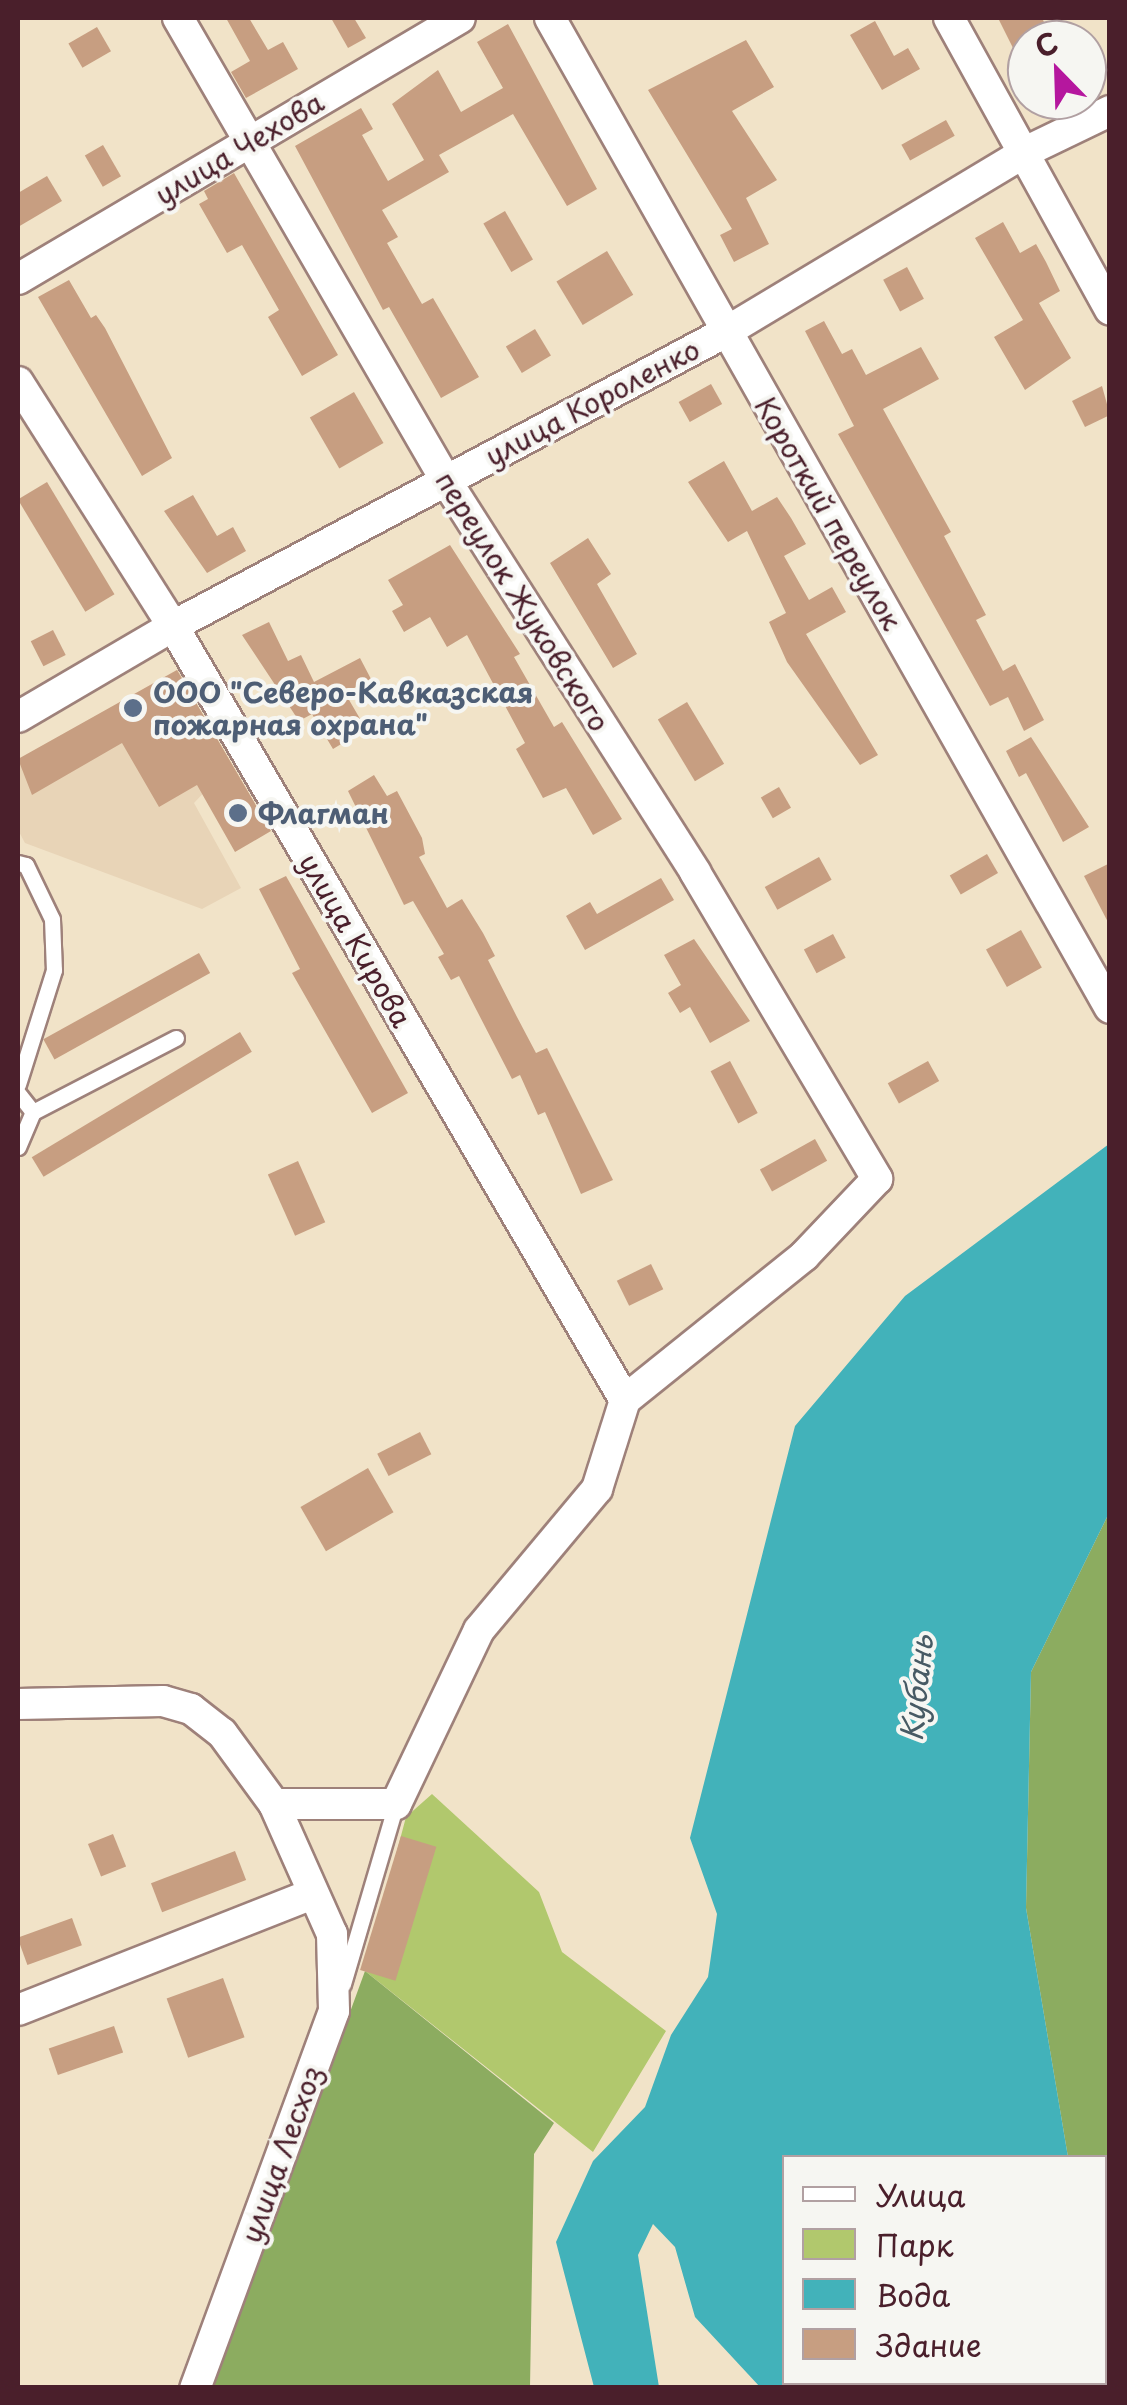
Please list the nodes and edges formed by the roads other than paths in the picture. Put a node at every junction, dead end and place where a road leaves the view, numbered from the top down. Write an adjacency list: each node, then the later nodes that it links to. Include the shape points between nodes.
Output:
1 (178, 18): 6 (street, переулок Жуковского)
2 (460, 18): 6 (street, улица Чехова)
3 (550, 18): 10 (street, Короткий переулок)
4 (949, 18): 7 (street)
5 (1110, 111): 7 (street, улица Короленко)
6 (250, 141): 8 (street, улица Чехова); 12 (street, переулок Жуковского)
7 (1027, 151): 9 (street); 10 (street, улица Короленко)
8 (18, 278)
9 (1110, 310)
10 (726, 332): 12 (street, улица Короленко); 16 (street, Короткий переулок)
11 (18, 382): 13 (street, улица Кирова)
12 (445, 479): 13 (street, улица Короленко); 22 (street, переулок Жуковского, via 695,872 878,1179 804,1256)
13 (173, 626): 14 (street, улица Короленко); 22 (street, улица Кирова)
14 (18, 717)
15 (18, 862): 18 (lane, via 26,865 52,919 54,970)
16 (1109, 1008)
17 (176, 1038): 20 (lane)
18 (18, 1084)
19 (18, 1093): 20 (lane)
20 (33, 1112): 21 (lane)
21 (18, 1147)
22 (625, 1400): 25 (street, via 597,1489 479,1630)
23 (18, 1704): 24 (street, улица Лесхоз, via 163,1701 191,1709 222,1732)
24 (274, 1804): 25 (street); 26 (street, улица Лесхоз)
25 (396, 1804): 28 (lane)
26 (319, 1905): 27 (street); 28 (street, улица Лесхоз)
27 (18, 2010)
28 (334, 2012): 29 (street, улица Лесхоз)
29 (195, 2388)

